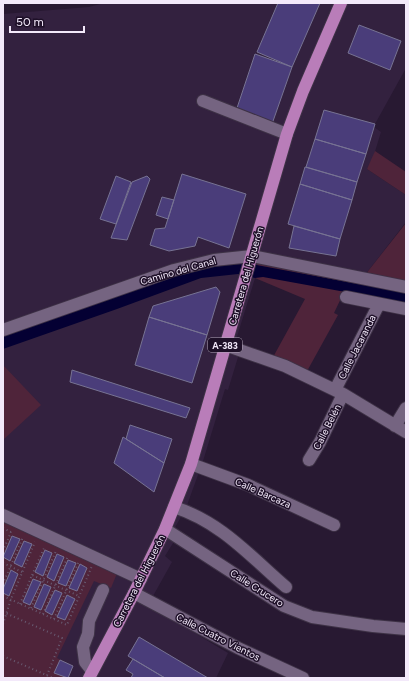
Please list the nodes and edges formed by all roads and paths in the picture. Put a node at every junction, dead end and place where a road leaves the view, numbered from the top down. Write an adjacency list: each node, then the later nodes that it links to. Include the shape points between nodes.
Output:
1 (341, 3): 3 (main road, Carretera del Higuerón / A-383)
2 (203, 101): 3 (street)
3 (287, 134): 4 (main road, Carretera del Higuerón / A-383)
4 (252, 256): 5 (street, Camino del Canal); 9 (street, Camino del Canal, via 214,260 174,270); 10 (main road, Carretera del Higuerón / A-383)
5 (406, 287)
6 (346, 297): 7 (street)
7 (379, 304): 8 (street); 11 (street, Calle Jacaranda)
8 (406, 309)
9 (3, 330)
10 (225, 345): 11 (street, via 285,366); 16 (main road, Carretera del Higuerón / A-383)
11 (339, 392): 13 (street); 15 (street, Calle Belén, via 320,442)
12 (406, 408): 13 (street)
13 (395, 426): 14 (street)
14 (406, 432)
15 (309, 460)
16 (191, 464): 17 (main road, Carretera del Higuerón / A-383); 19 (street, Calle Barcaza, via 248,485)
17 (174, 507): 20 (main road, Carretera del Higuerón / A-383); 36 (street, via 209,522)
18 (3, 515): 32 (street)
19 (334, 526)
20 (165, 529): 32 (main road, Carretera del Higuerón / A-383); 50 (street, Calle Crucero, via 284,606 312,617)
21 (11, 532): 24 (path)
22 (23, 537): 29 (path)
23 (45, 546): 25 (path); 30 (path, via 35,542); 31 (path)
24 (3, 551)
25 (56, 551): 26 (path); 33 (path)
26 (68, 556): 27 (path); 35 (path)
27 (79, 560): 38 (path); 41 (path, via 92,566)
28 (3, 563): 29 (path)
29 (11, 566): 30 (path); 34 (path)
30 (22, 572): 42 (path)
31 (32, 576): 33 (path); 43 (path)
32 (141, 579): 39 (main road, Carretera del Higuerón / A-383)
33 (43, 581): 35 (path); 44 (path)
34 (3, 584)
35 (55, 586): 38 (path); 47 (path)
36 (286, 587)
37 (103, 590): 52 (street, via 89,621 83,647 85,662)
38 (66, 591): 41 (path); 48 (path)
39 (134, 593): 52 (main road, Carretera del Higuerón / A-383); 55 (street, Calle Cuatro Vientos, via 238,648)
40 (3, 596): 42 (path)
41 (79, 596): 48 (path, via 67,625)
42 (11, 599): 43 (path); 46 (path)
43 (20, 604): 44 (path)
44 (31, 608): 47 (path)
45 (3, 612): 46 (path)
46 (7, 614): 49 (path); 53 (path, via 62,638)
47 (43, 614): 48 (path)
48 (54, 619)
49 (3, 624)
50 (406, 629)
51 (3, 656): 53 (path)
52 (92, 676)
53 (46, 677): 54 (path)
54 (53, 678)
55 (303, 678)

